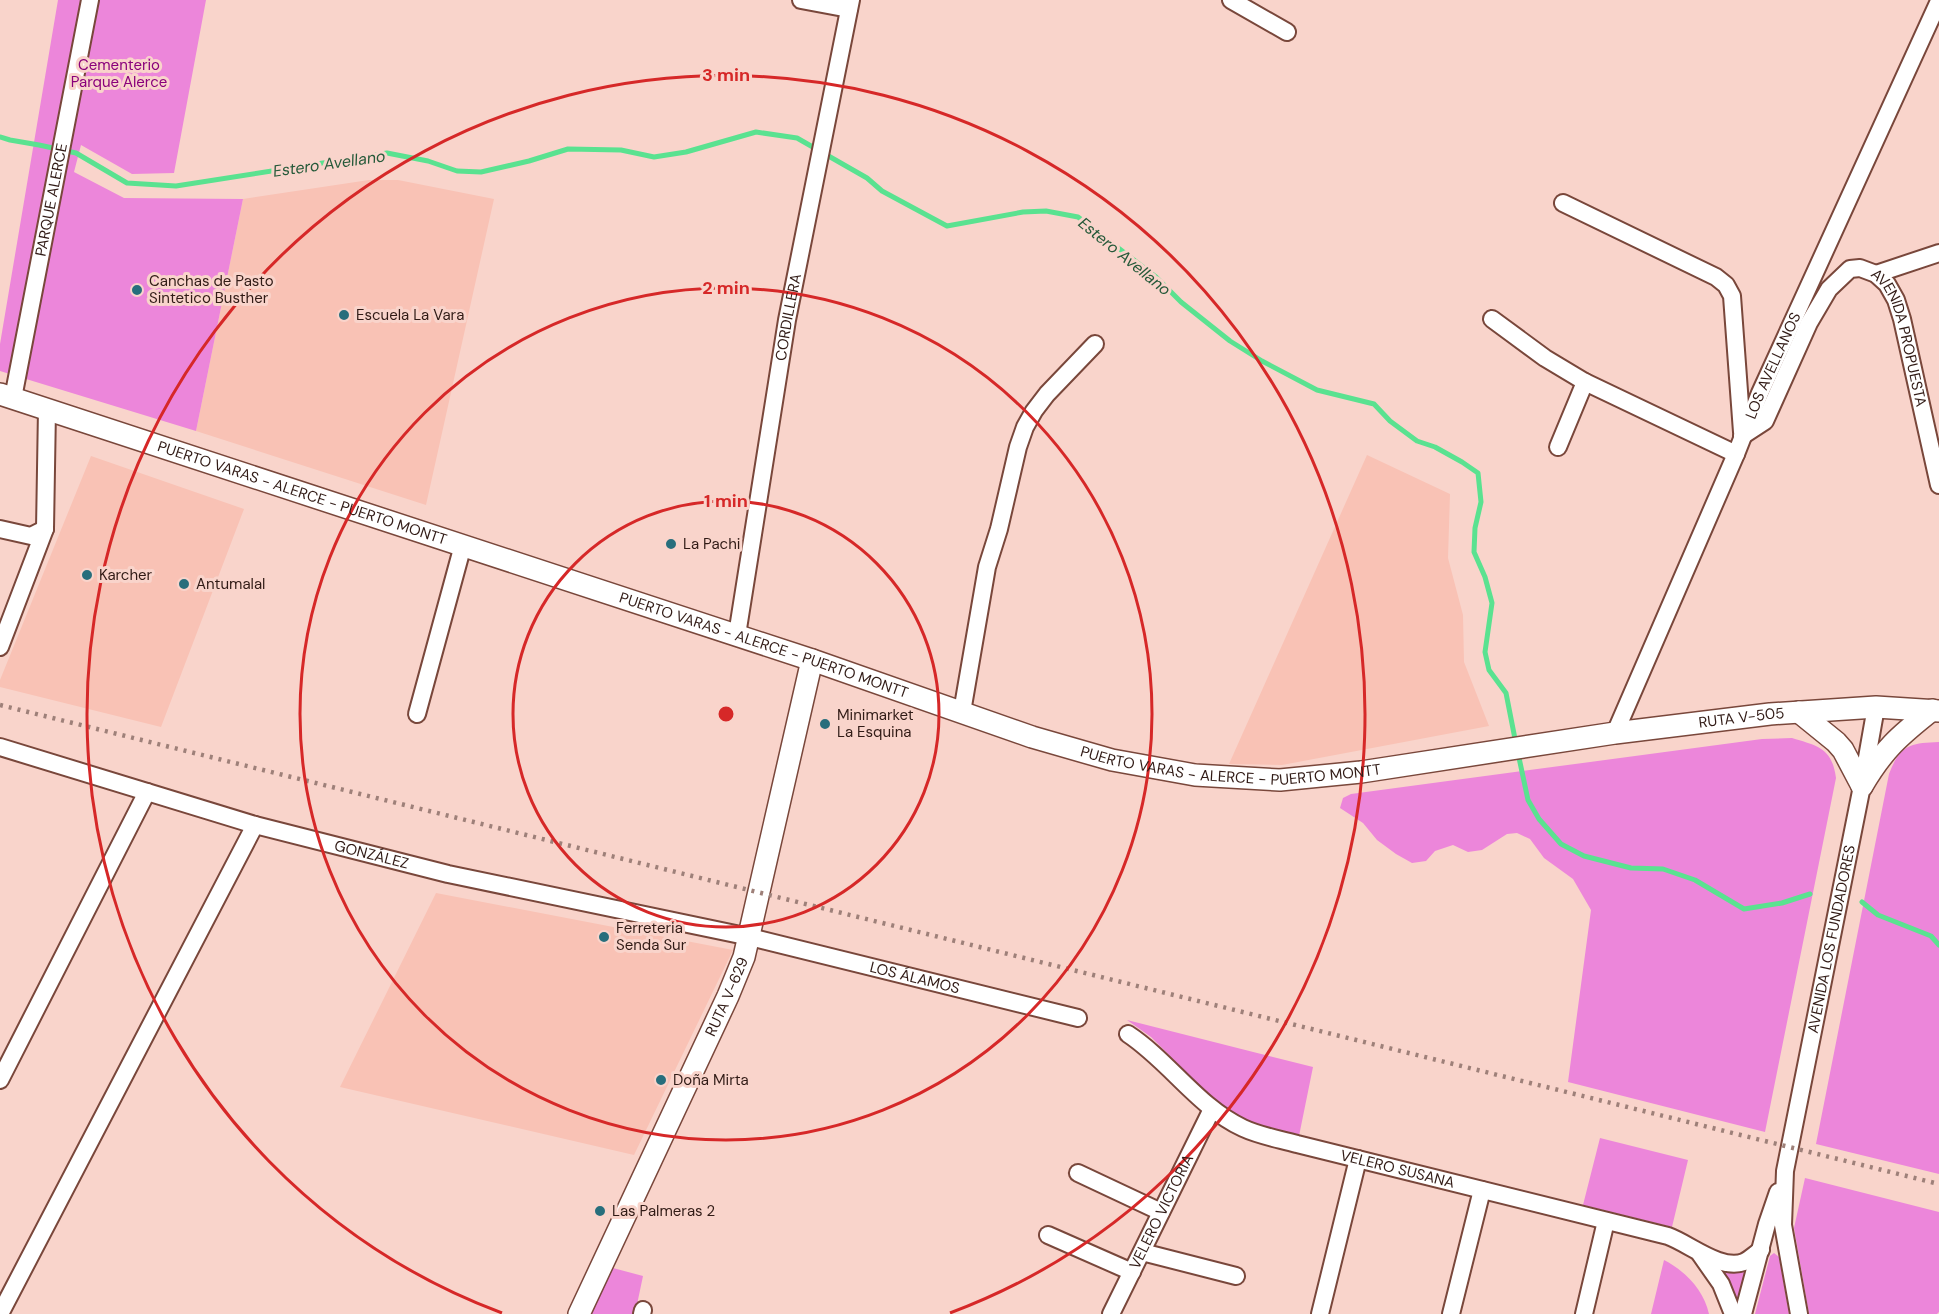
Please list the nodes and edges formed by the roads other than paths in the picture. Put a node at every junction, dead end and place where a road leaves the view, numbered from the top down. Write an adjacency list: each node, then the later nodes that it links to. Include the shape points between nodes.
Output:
1 (90, 0): 13 (street, PARQUE ALERCE, via 59,162)
2 (801, 0): 5 (street)
3 (1231, 0): 6 (street)
4 (1939, 1): 15 (street, LOS AVELLANOS)
5 (850, 5): 23 (street, CORDILLERA, via 787,320)
6 (1287, 32)
7 (1563, 203): 15 (street, via 1726,285 1732,296)
8 (1939, 253): 9 (street)
9 (1876, 274): 15 (street, AVENIDA PROPUESTA, via 1860,268 1850,270 1829,289 1809,323 1765,421); 16 (street, AVENIDA PROPUESTA, via 1896,300)
10 (1492, 319): 12 (street)
11 (1095, 344): 28 (street, via 1047,394 1025,427 987,567)
12 (1585, 382): 17 (street); 18 (street)
13 (6, 396): 14 (main road, PUERTO VARAS - ALERCE - PUERTO MONTT)
14 (47, 409): 21 (street); 22 (main road, PUERTO VARAS - ALERCE - PUERTO MONTT)
15 (1742, 436): 18 (street, LOS AVELLANOS)
16 (1934, 444): 19 (street, AVENIDA PROPUESTA)
17 (1558, 447)
18 (1736, 454): 31 (street, LOS AVELLANOS)
19 (1939, 486)
20 (0, 529): 21 (street, via 31,536)
21 (45, 529): 24 (street)
22 (463, 545): 23 (main road, PUERTO VARAS - ALERCE - PUERTO MONTT); 30 (street)
23 (737, 635): 25 (main road, PUERTO VARAS - ALERCE - PUERTO MONTT)
24 (0, 647)
25 (812, 660): 28 (main road, PUERTO VARAS - ALERCE - PUERTO MONTT); 37 (main road, RUTA V-629)
26 (1876, 708): 27 (main road, RUTA V-505); 29 (main road, RUTA V-505); 34 (street, AVENIDA LOS FUNDADORES)
27 (1935, 711): 34 (main road, via 1894,741)
28 (962, 712): 32 (main road, PUERTO VARAS - ALERCE - PUERTO MONTT, via 1112,760 1195,775 1280,780 1361,772)
29 (1799, 712): 31 (main road, RUTA V-505); 34 (main road, via 1843,750)
30 (417, 714)
31 (1615, 733): 32 (main road, RUTA V-505)
32 (1544, 743)
33 (0, 747): 35 (street, GONZÁLEZ)
34 (1862, 786): 43 (street, AVENIDA LOS FUNDADORES)
35 (147, 792): 36 (street, GONZÁLEZ); 40 (street)
36 (255, 825): 37 (street, GONZÁLEZ, via 448,874); 54 (street)
37 (750, 937): 38 (street, LOS ÁLAMOS); 55 (main road, RUTA V-629, via 738,975)
38 (1078, 1017)
39 (1128, 1034): 41 (street, VELERO SUSANA)
40 (0, 1080)
41 (1212, 1109): 42 (street, VELERO SUSANA, via 1251,1131); 46 (street, VELERO VICTORIA)
42 (1358, 1159): 45 (street, VELERO SUSANA); 57 (street)
43 (1785, 1171): 50 (street, AVENIDA LOS FUNDADORES); 62 (street, AVENIDA LOS FUNDADORES, via 1783,1226)
44 (1078, 1173): 46 (street)
45 (1482, 1190): 47 (street, VELERO SUSANA); 58 (street)
46 (1161, 1212): 51 (street, VELERO VICTORIA)
47 (1606, 1221): 49 (street, VELERO SUSANA, via 1668,1236); 59 (street)
48 (1048, 1235): 52 (street)
49 (1696, 1249): 50 (street, VELERO SUSANA, via 1728,1264 1744,1262); 60 (street, VELERO SUSANA, via 1721,1284)
50 (1761, 1250): 61 (street, AVENIDA LOS FUNDADORES)
51 (1142, 1252): 52 (street, VELERO VICTORIA); 53 (street)
52 (1132, 1272): 56 (street, VELERO VICTORIA)
53 (1236, 1276)
54 (0, 1314)
55 (579, 1314)
56 (1111, 1314)
57 (1320, 1314)
58 (1451, 1314)
59 (1584, 1314)
60 (1732, 1314)
61 (1743, 1314)
62 (1799, 1314)

